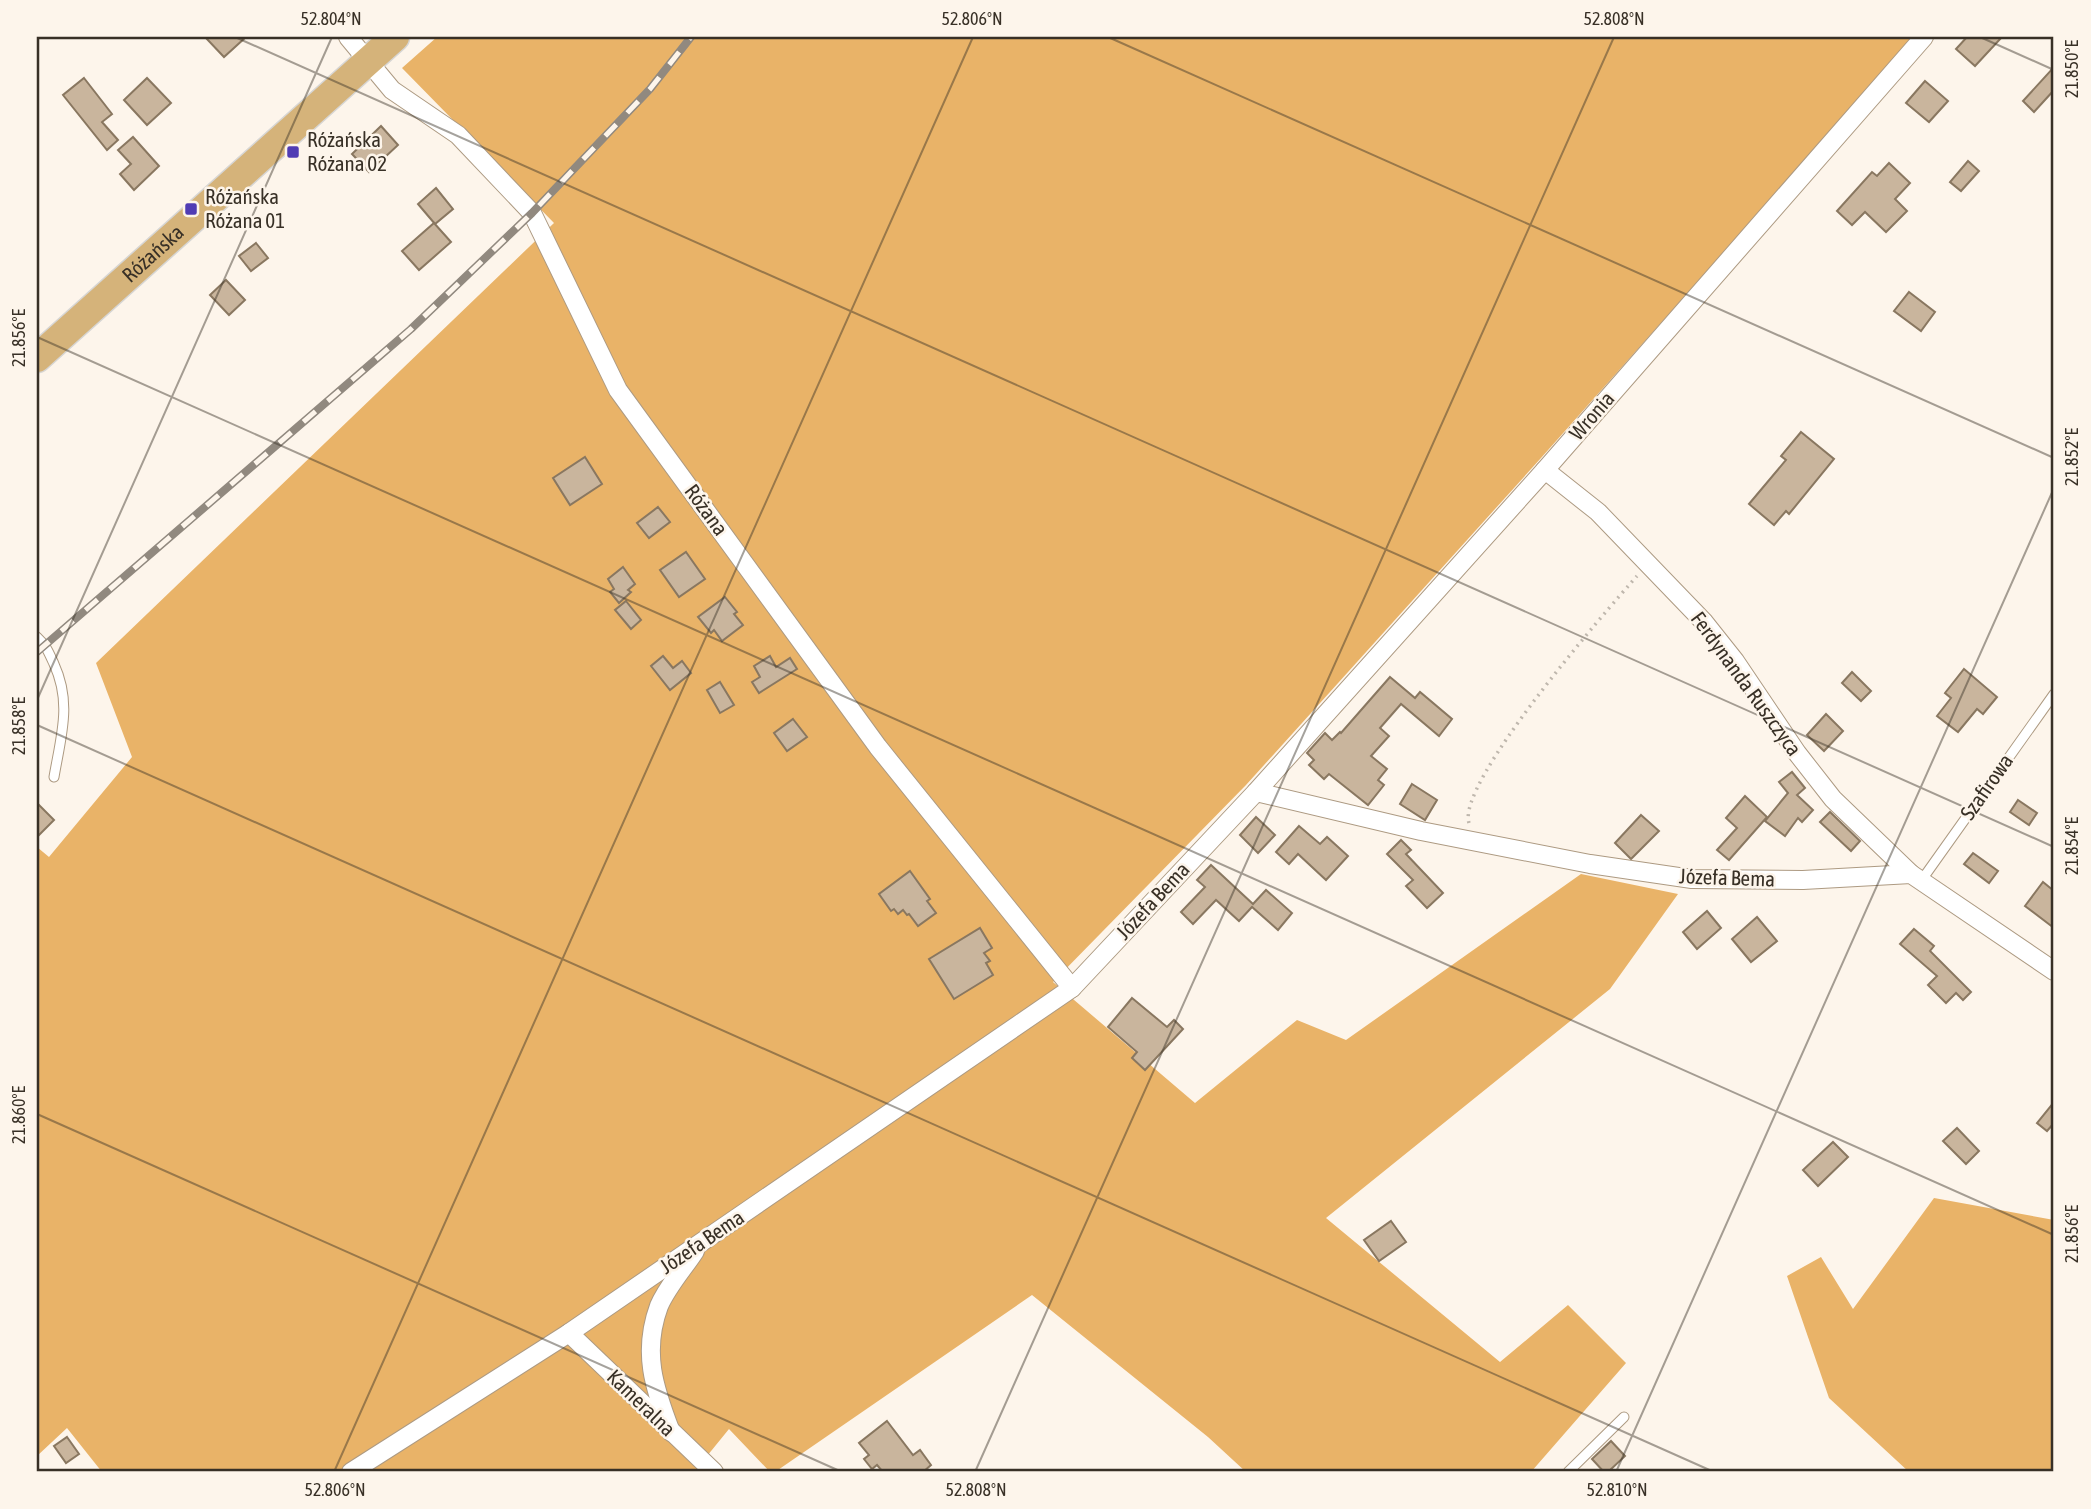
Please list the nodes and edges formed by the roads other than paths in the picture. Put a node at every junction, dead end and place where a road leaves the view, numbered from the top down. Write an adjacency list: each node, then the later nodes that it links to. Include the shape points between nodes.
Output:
1 (348, 37): 4 (street, Różana)
2 (394, 37): 4 (main road, Różańska)
3 (1924, 37): 6 (street, Wronia)
4 (367, 61): 5 (main road, Różańska); 13 (street, Różana, via 392,90 458,135 533,213 618,390 878,747)
5 (37, 358)
6 (1545, 470): 10 (street, Wronia); 11 (street, Ferdynanda Ruszczyca, via 1579,495 1712,631 1833,799)
7 (37, 637): 9 (lane, via 45,644 63,683 64,720)
8 (2054, 694): 11 (lane, Szafirowa)
9 (54, 776)
10 (1256, 792): 11 (street, Józefa Bema, via 1475,842 1692,879); 13 (street, Józefa Bema)
11 (1916, 878): 12 (street)
12 (2054, 971)
13 (1072, 988): 14 (street, Józefa Bema)
14 (700, 1243): 15 (street, Józefa Bema); 17 (street, via 660,1304 650,1340 653,1380)
15 (569, 1333): 17 (street, Kameralna); 18 (street, Józefa Bema)
16 (1624, 1417): 20 (lane)
17 (671, 1432): 19 (street, Kameralna)
18 (351, 1472)
19 (714, 1472)
20 (1568, 1472)

